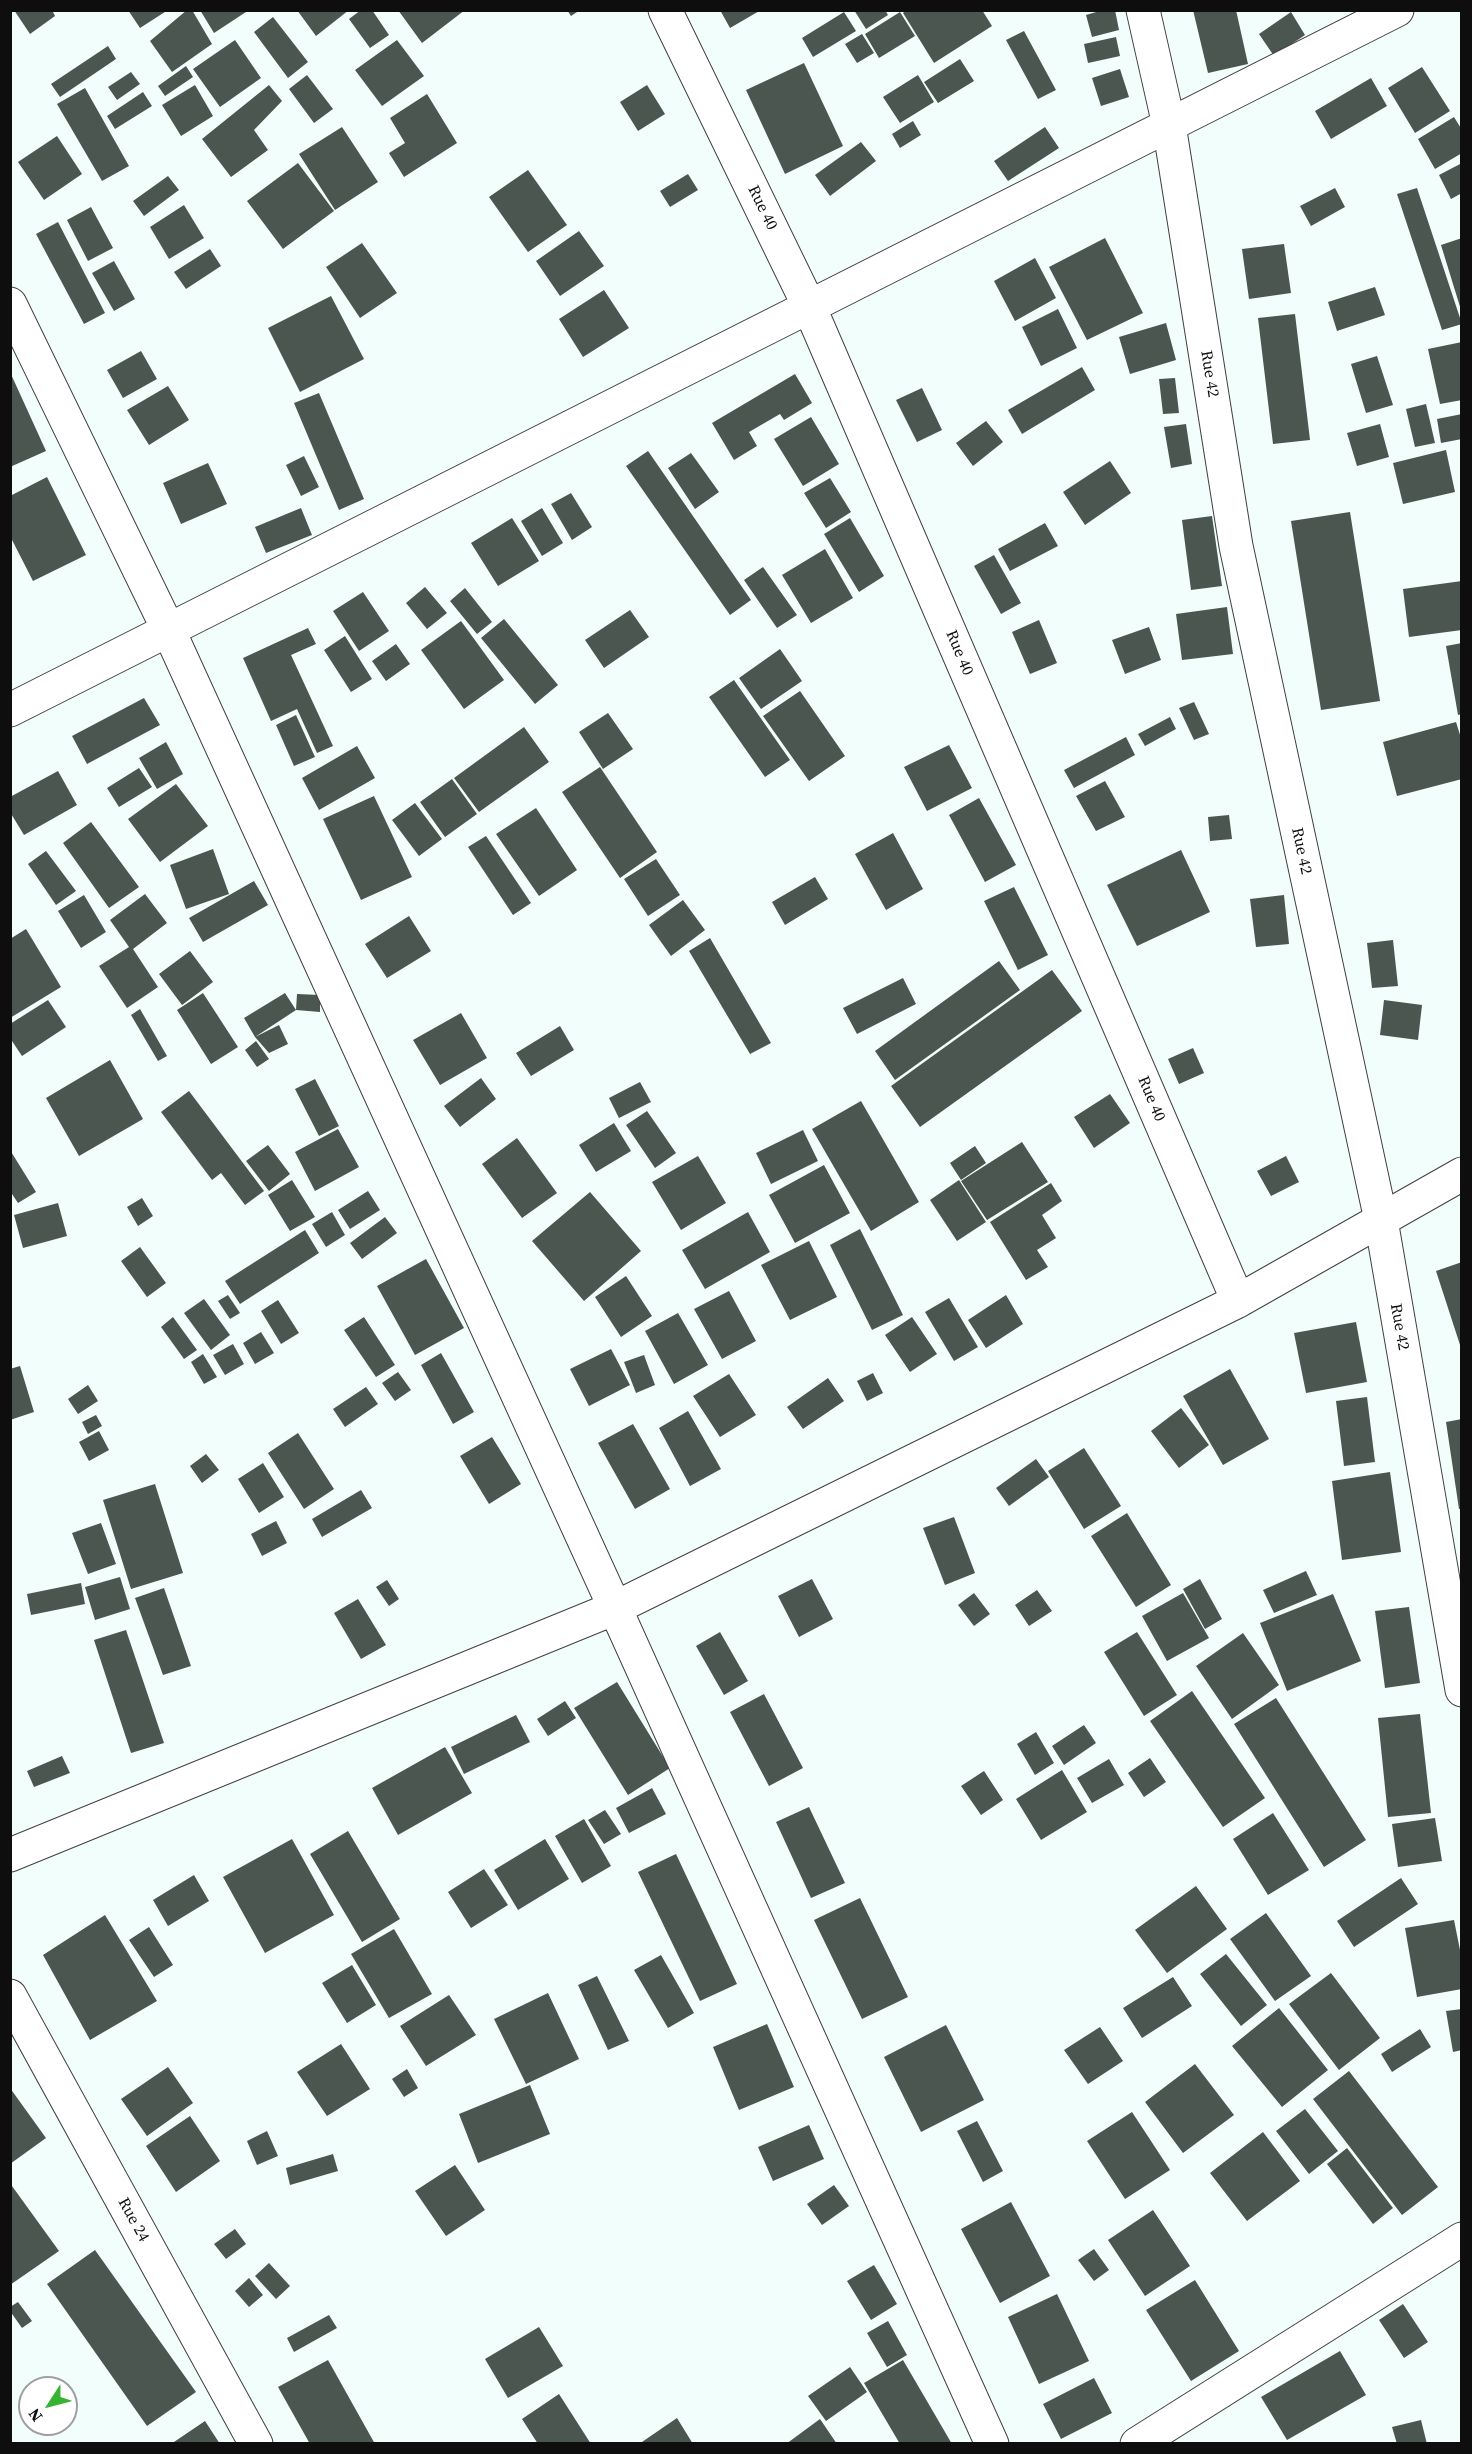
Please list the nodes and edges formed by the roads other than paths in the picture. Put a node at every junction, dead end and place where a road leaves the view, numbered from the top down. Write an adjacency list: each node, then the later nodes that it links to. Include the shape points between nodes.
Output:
1 (665, 10): 6 (street, Rue 40)
2 (1143, 10): 4 (street, Rue 42)
3 (1397, 10): 4 (street)
4 (1170, 125): 6 (street); 10 (street, Rue 42, via 1236,546)
5 (10, 304): 7 (street)
6 (809, 306): 7 (street); 11 (street, Rue 40)
7 (169, 631): 8 (street); 12 (street)
8 (10, 710)
9 (1461, 1174): 10 (street)
10 (1381, 1220): 11 (street); 13 (street, Rue 42)
11 (1238, 1301): 12 (street)
12 (615, 1608): 14 (street); 18 (street)
13 (1461, 1690)
14 (10, 1855)
15 (10, 1996): 17 (street, Rue 24)
16 (1461, 2239): 19 (street)
17 (256, 2444)
18 (992, 2444)
19 (1137, 2444)

